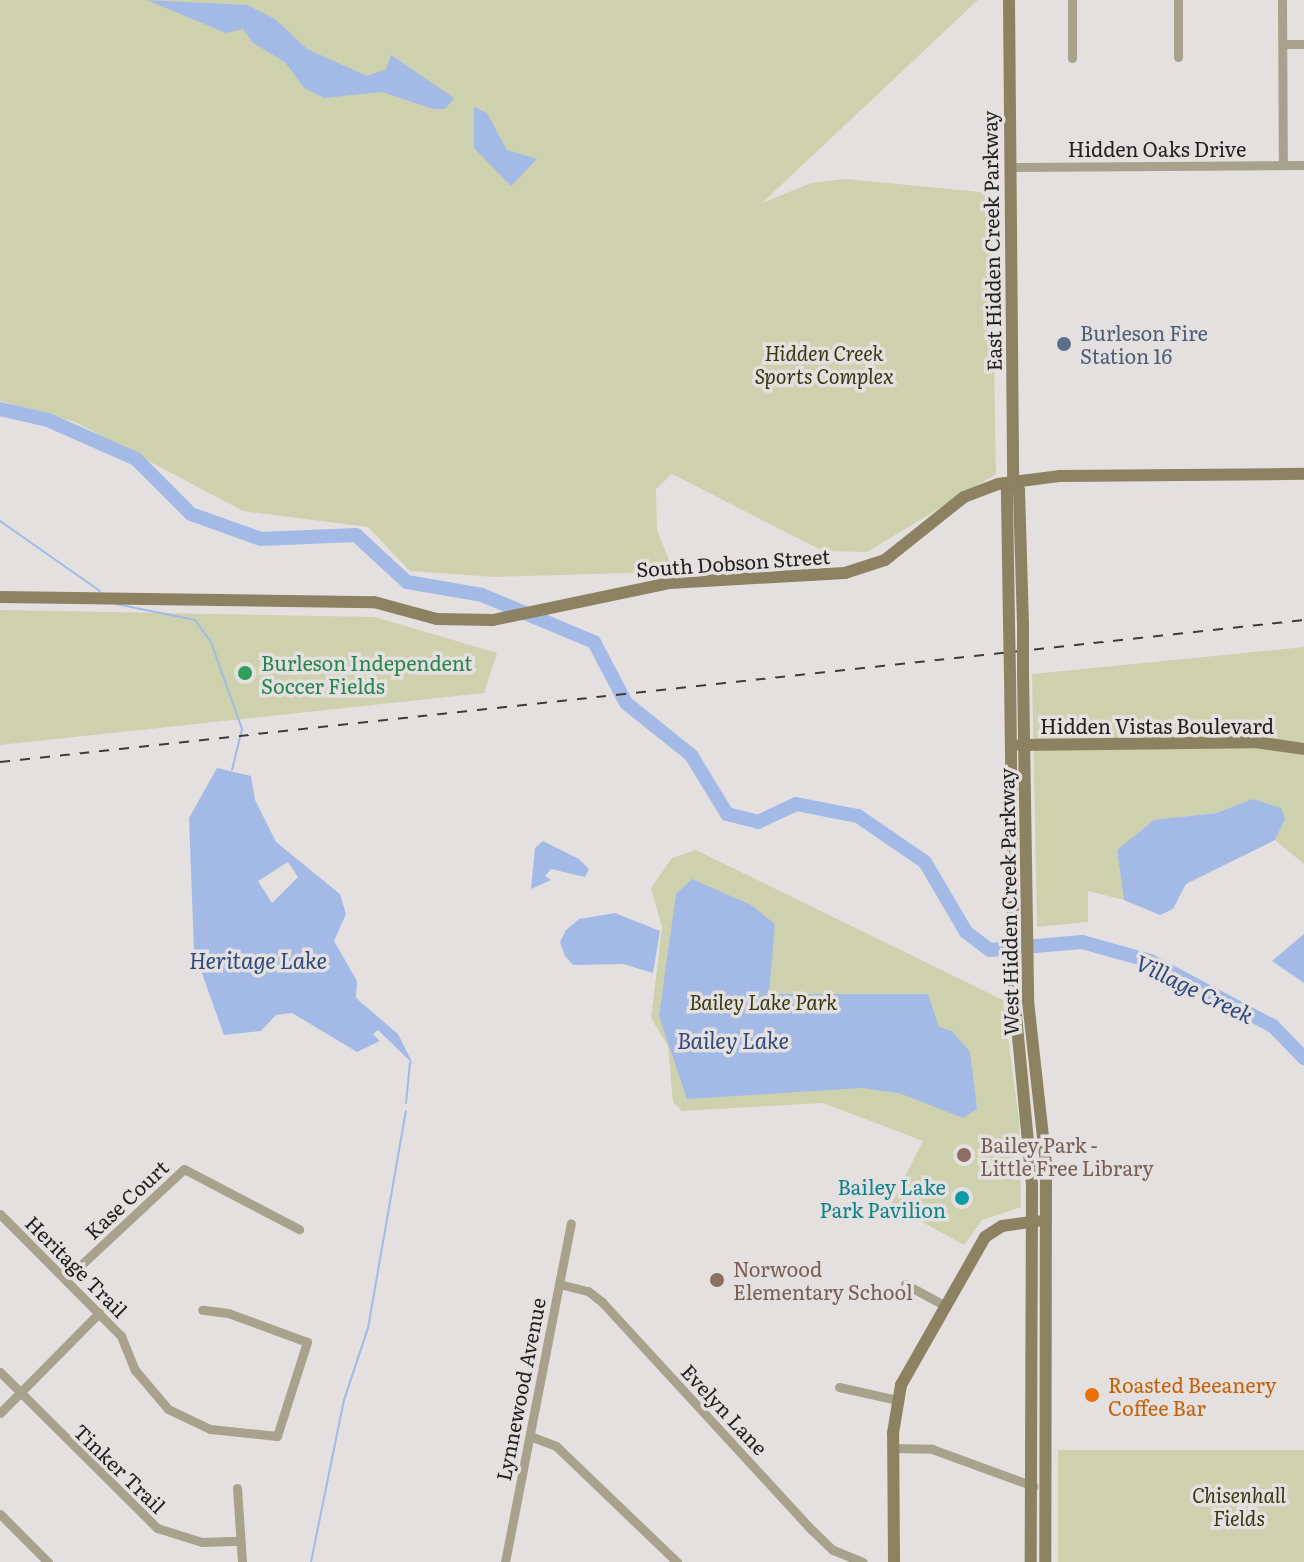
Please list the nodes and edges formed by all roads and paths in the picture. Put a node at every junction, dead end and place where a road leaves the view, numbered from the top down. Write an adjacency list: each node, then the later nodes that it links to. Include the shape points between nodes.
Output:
1 (1009, 0): 11 (main road, East Hidden Creek Parkway)
2 (1072, 0): 8 (street)
3 (1178, 0): 7 (street)
4 (1282, 0): 5 (street)
5 (1283, 44): 6 (street); 9 (street)
6 (1304, 44)
7 (1178, 57)
8 (1072, 58)
9 (1283, 165): 10 (street, Hidden Oaks Drive); 11 (street, Hidden Oaks Drive)
10 (1304, 165)
11 (1010, 167): 13 (main road, East Hidden Creek Parkway)
12 (1304, 474): 13 (main road, South Dobson Street)
13 (1013, 481): 14 (main road, South Dobson Street, via 973,492 885,560 845,573 670,583 508,617 437,619 374,602); 15 (main road, East Hidden Creek Parkway, via 1007,490)
14 (0, 597)
15 (1016, 624): 16 (main road, West Hidden Creek Parkway, bridge)
16 (1016, 673): 17 (main road, West Hidden Creek Parkway); 18 (main road, West Hidden Creek Parkway)
17 (1010, 745): 18 (main road, Hidden Vistas Boulevard); 21 (main road, West Hidden Creek Parkway, via 1020,1064 1031,1144)
18 (1025, 745): 19 (main road, Hidden Vistas Boulevard, via 1255,742); 22 (main road, West Hidden Creek Parkway, via 1026,890)
19 (1304, 749)
20 (0, 1214): 25 (street, Heritage Trail)
21 (1032, 1221): 22 (main road); 28 (main road, via 988,1234); 38 (main road, West Hidden Creek Parkway)
22 (1046, 1221): 49 (main road, West Hidden Creek Parkway)
23 (571, 1223): 26 (street, Lynnewood Avenue)
24 (299, 1229): 25 (street, Kase Court, via 184,1169)
25 (67, 1278): 30 (street, Heritage Trail)
26 (559, 1284): 36 (street, Lynnewood Avenue); 46 (street, Evelyn Lane, via 588,1291 602,1302 812,1530 833,1550)
27 (905, 1284): 28 (street)
28 (942, 1304): 34 (main road)
29 (202, 1310): 30 (street, Heritage Trail, via 228,1313 307,1342 277,1436 184,1420 152,1393 121,1336)
30 (99, 1313): 33 (street)
31 (0, 1372): 33 (street, Tinker Trail)
32 (839, 1387): 34 (street)
33 (21, 1393): 35 (street); 41 (street, Tinker Trail, via 157,1528 202,1542)
34 (897, 1400): 37 (main road)
35 (0, 1413)
36 (530, 1436): 44 (street, Lynnewood Avenue); 45 (street, via 556,1446)
37 (893, 1448): 38 (street, via 932,1449); 47 (main road)
38 (1033, 1486): 48 (main road, West Hidden Creek Parkway)
39 (237, 1488): 41 (street)
40 (0, 1514): 42 (street)
41 (239, 1541): 43 (street)
42 (48, 1562)
43 (242, 1562)
44 (506, 1562)
45 (677, 1562)
46 (863, 1562)
47 (894, 1562)
48 (1031, 1562)
49 (1045, 1562)

